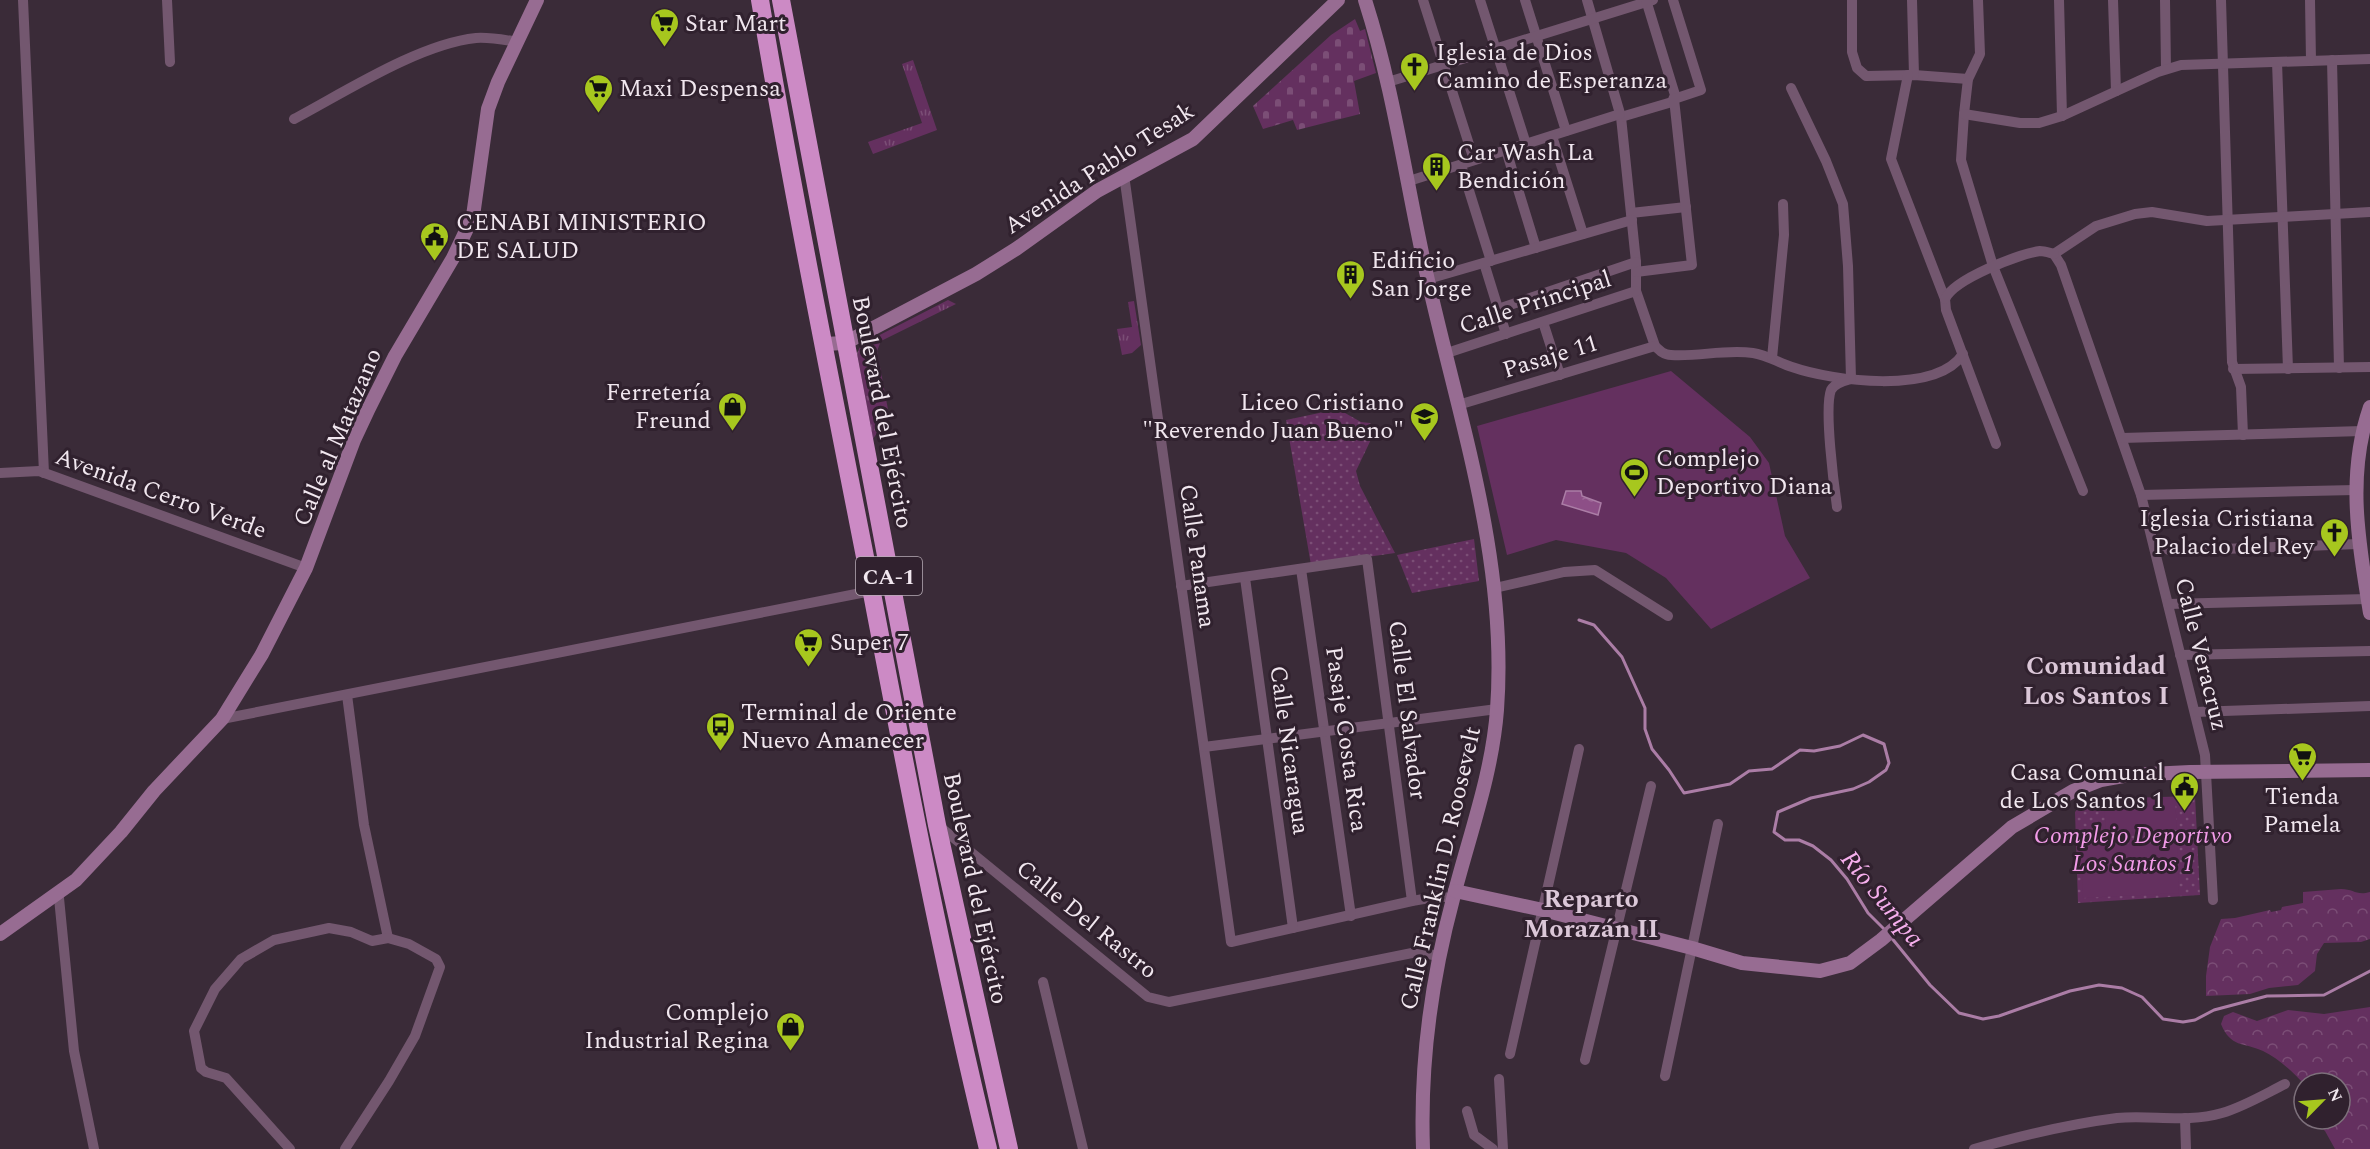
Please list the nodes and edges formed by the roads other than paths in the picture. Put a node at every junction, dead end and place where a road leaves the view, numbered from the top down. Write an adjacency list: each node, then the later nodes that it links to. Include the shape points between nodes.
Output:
1 (23, 0): 94 (street)
2 (167, 0): 29 (street)
3 (537, 0): 24 (street, Calle al Matazano)
4 (760, 0): 49 (highway, Boulevard del Ejército / CA-1)
5 (781, 0): 48 (highway, Boulevard del Ejército / CA-1)
6 (1338, 0): 52 (street, Avenida Pablo Tesak, via 1193,139)
7 (1365, 0): 36 (street, Calle Franklin D. Roosevelt)
8 (1423, 0): 31 (street)
9 (1480, 0): 25 (street)
10 (1525, 0): 23 (street)
11 (1587, 0): 22 (street)
12 (1673, 0): 39 (street, via 1701,90)
13 (1852, 0): 34 (street, via 1852,52 1857,68 1866,76)
14 (1912, 0): 34 (street)
15 (1978, 0): 35 (street, via 1980,54)
16 (2059, 0): 42 (street)
17 (2113, 0): 38 (street)
18 (2165, 0): 33 (street)
19 (2221, 0): 32 (street)
20 (2310, 0): 28 (street)
21 (1649, 1): 22 (street); 39 (street, via 1675,89)
22 (1592, 18): 23 (street); 41 (street)
23 (1537, 35): 25 (street); 44 (street)
24 (518, 42): 43 (street, via 477,38 441,46 414,56); 101 (street, Calle al Matazano, via 488,109 473,216 369,408)
25 (1496, 48): 31 (street); 46 (street)
26 (2370, 58): 27 (street)
27 (2332, 60): 28 (street); 59 (street)
28 (2311, 61): 30 (street)
29 (170, 62)
30 (2277, 62): 32 (street); 61 (street)
31 (1444, 64): 36 (street); 50 (street)
32 (2222, 64): 33 (street); 62 (street)
33 (2166, 69): 38 (street)
34 (1911, 75): 35 (street); 71 (street, via 1892,159)
35 (1968, 80): 40 (street)
36 (1388, 82): 53 (street, Calle Franklin D. Roosevelt)
37 (1791, 88): 86 (street, via 1843,204)
38 (2116, 91): 42 (street)
39 (1674, 99): 41 (street); 57 (street)
40 (1964, 114): 42 (street, via 2020,123 2039,123); 67 (street, via 1961,160)
41 (1620, 116): 44 (street); 60 (street)
42 (2062, 116)
43 (294, 119)
44 (1566, 131): 45 (street)
45 (1552, 136): 46 (street); 63 (street)
46 (1526, 144): 47 (street)
47 (1506, 150): 50 (street); 64 (street)
48 (811, 153): 49 (highway, via 801,166); 54 (highway, Boulevard del Ejército / CA-1)
49 (786, 154): 55 (highway, Boulevard del Ejército / CA-1)
50 (1474, 160): 51 (street)
51 (1461, 165): 53 (street); 66 (street)
52 (1124, 175): 75 (street, Avenida Pablo Tesak, via 976,274); 104 (street, Calle Panama)
53 (1409, 181): 69 (street, Calle Franklin D. Roosevelt)
54 (816, 182): 55 (highway, via 810,173 803,172 796,175); 75 (highway, Boulevard del Ejército / CA-1)
55 (792, 186): 76 (highway, Boulevard del Ejército / CA-1)
56 (1783, 204): 80 (street, via 1784,235)
57 (1686, 207): 60 (street); 68 (street, via 1692,265)
58 (2370, 212): 59 (street)
59 (2336, 214): 61 (street); 82 (street)
60 (1631, 216): 63 (street); 68 (street)
61 (2282, 217): 62 (street); 84 (street)
62 (2229, 219): 65 (street, via 2207,221 2135,213 2096,226); 83 (street)
63 (1583, 234): 64 (street)
64 (1536, 248): 66 (street)
65 (2054, 254): 67 (street, via 2042,251); 91 (street, Calle Veracruz)
66 (1487, 262): 69 (street); 72 (street)
67 (1993, 266): 71 (street, via 1958,284); 96 (street)
68 (1636, 267): 70 (street); 72 (street)
69 (1428, 279): 78 (street, Calle Franklin D. Roosevelt)
70 (1636, 291): 73 (street, Calle Principal); 77 (street)
71 (1945, 298): 79 (street)
72 (1498, 309): 74 (street)
73 (1543, 322): 74 (street, Calle Principal); 85 (street)
74 (1506, 334): 78 (street, Calle Principal)
75 (845, 343): 76 (street, Avenida Pablo Tesak); 126 (highway, Boulevard del Ejército / CA-1)
76 (824, 344): 106 (highway, Boulevard del Ejército / CA-1)
77 (1655, 346): 80 (street, via 1669,355 1733,351); 85 (street, Pasaje 11)
78 (1447, 353): 87 (street, Calle Franklin D. Roosevelt)
79 (1963, 354): 86 (street, via 1952,365 1922,378); 92 (street)
80 (1772, 358): 86 (street, via 1818,375)
81 (2370, 367): 82 (street)
82 (2339, 368): 84 (street)
83 (2233, 369): 84 (street); 90 (street, via 2241,387)
84 (2288, 369)
85 (1560, 375): 87 (street, Pasaje 11)
86 (1851, 379): 98 (street, via 1836,384 1831,391 1831,463)
87 (1458, 405): 105 (street, Calle Franklin D. Roosevelt, via 1484,515)
88 (2370, 407): 89 (street)
89 (2366, 431): 90 (street); 95 (street)
90 (2243, 435): 91 (street)
91 (2122, 438): 97 (street, Calle Veracruz)
92 (1996, 444)
93 (0, 473): 94 (street, Avenida Cerro Verde)
94 (44, 473): 101 (street, Avenida Cerro Verde)
95 (2355, 490): 97 (street); 100 (street)
96 (2083, 491)
97 (2140, 495): 99 (street, Calle Veracruz)
98 (1837, 507)
99 (2153, 542): 100 (street, via 2171,551); 108 (street, Calle Veracruz)
100 (2358, 544): 107 (street)
101 (306, 568): 117 (street, Calle al Matazano, via 262,654)
102 (1301, 569): 103 (street); 118 (street, Calle El Salvador, via 1367,559); 119 (street, Pasaje Costa Rica)
103 (1245, 578): 104 (street); 120 (street, Calle Nicaragua)
104 (1181, 586): 121 (street, Calle Panama)
105 (1495, 588): 110 (street, via 1564,572 1595,570); 115 (street, Calle Franklin D. Roosevelt)
106 (871, 591): 113 (street); 126 (highway, via 882,594 887,604 917,766); 134 (highway, Boulevard del Ejército / CA-1)
107 (2368, 599): 108 (street); 109 (street)
108 (2168, 604): 112 (street, Calle Veracruz)
109 (2370, 613)
110 (1668, 616)
111 (2370, 651): 112 (street)
112 (2180, 655): 116 (street, Calle Veracruz)
113 (347, 695): 117 (street); 141 (street, via 364,825)
114 (2370, 706): 116 (street)
115 (1497, 710): 118 (street); 129 (street, Calle Franklin D. Roosevelt, via 1488,773)
116 (2195, 712): 124 (street, Calle Veracruz)
117 (222, 719): 139 (street, Calle al Matazano, via 76,880)
118 (1388, 724): 119 (street); 132 (street, Calle El Salvador)
119 (1324, 732): 120 (street); 136 (street, Pasaje Costa Rica)
120 (1268, 739): 121 (street); 137 (street, Calle Nicaragua)
121 (1203, 747): 137 (street, Calle Panama, via 1231,942)
122 (1579, 749): 135 (street)
123 (2370, 770): 124 (street)
124 (2206, 773): 131 (street, Calle Veracruz); 143 (street, via 2129,775 2073,790 2012,827 1850,963 1820,971 1749,965)
125 (1651, 786): 138 (street)
126 (930, 788): 128 (highway, Boulevard del Ejército / CA-1)
127 (1718, 824): 143 (street)
128 (937, 825): 133 (highway, Boulevard del Ejército / CA-1); 144 (street, Calle Del Rastro, via 1148,997 1170,1002 1370,960 1417,952)
129 (1454, 895): 132 (street); 135 (street); 144 (street, Calle Franklin D. Roosevelt)
130 (59, 898): 153 (street, via 74,1051)
131 (2213, 900)
132 (1412, 902): 136 (street)
133 (953, 904): 134 (highway, via 943,917); 140 (highway, Boulevard del Ejército / CA-1)
134 (933, 906): 142 (highway, Boulevard del Ejército / CA-1)
135 (1543, 910): 138 (street); 146 (street)
136 (1351, 916): 137 (street)
137 (1293, 928)
138 (1617, 929): 143 (street); 147 (street)
139 (0, 934)
140 (960, 936): 142 (highway, via 953,929 946,929); 157 (highway, Boulevard del Ejército / CA-1)
141 (388, 938): 154 (street, via 372,941 328,928 274,940 241,959 215,989 194,1031 202,1070 226,1078); 155 (street, via 409,944 436,959 441,967 415,1036)
142 (940, 939): 156 (highway, Boulevard del Ejército / CA-1)
143 (1692, 948): 148 (street)
144 (1439, 956): 159 (street, Calle Franklin D. Roosevelt, via 1427,1023)
145 (1043, 982): 158 (street)
146 (1510, 1054)
147 (1585, 1060)
148 (1665, 1076)
149 (1499, 1079): 161 (street)
150 (2285, 1084): 152 (street, via 2223,1113)
151 (1467, 1111): 160 (street, via 1474,1135)
152 (2185, 1118): 162 (street, via 2158,1116 2079,1124); 163 (street)
153 (94, 1149)
154 (290, 1149)
155 (345, 1149)
156 (988, 1149)
157 (1009, 1149)
158 (1083, 1149)
159 (1423, 1149)
160 (1493, 1149)
161 (1503, 1149)
162 (1974, 1149)
163 (2186, 1149)

